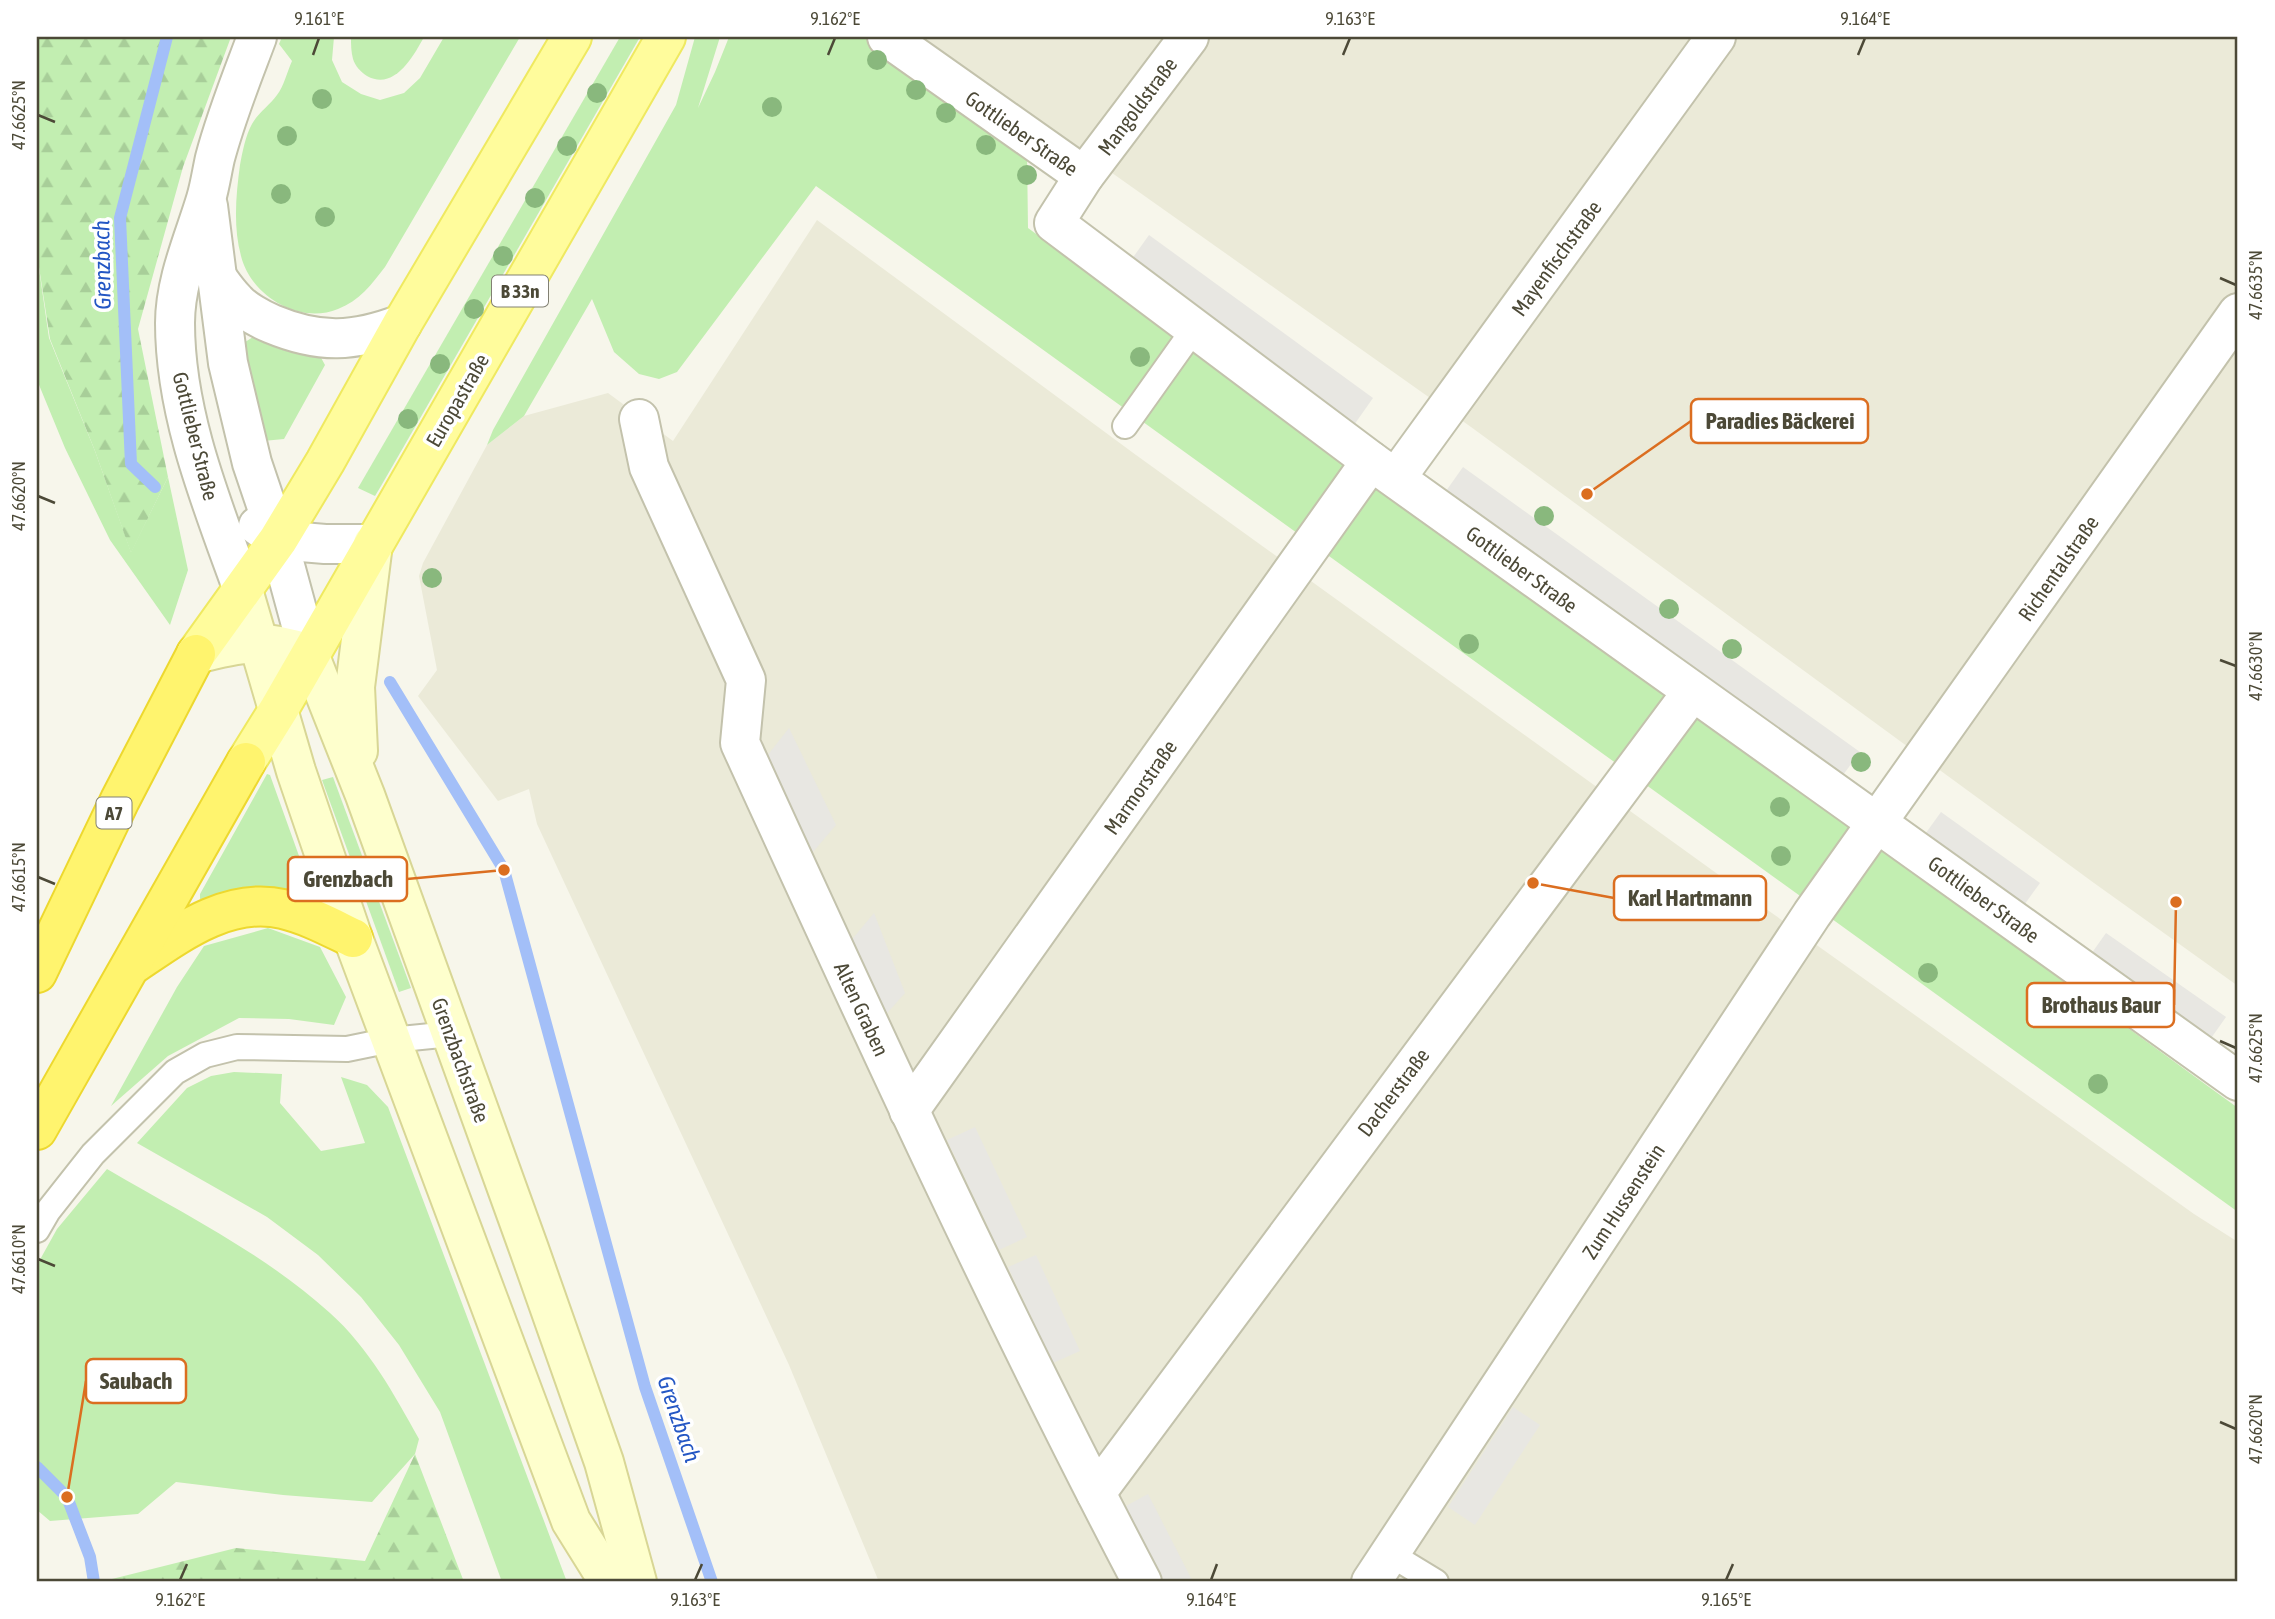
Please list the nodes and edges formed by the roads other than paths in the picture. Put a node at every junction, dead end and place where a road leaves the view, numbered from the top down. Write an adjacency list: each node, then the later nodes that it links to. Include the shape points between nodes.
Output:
1 (257, 37): 8 (street, Gottlieber Straße, via 226,121)
2 (572, 37): 11 (main road)
3 (666, 37): 18 (main road, Europastraße / B 33n)
4 (887, 37): 7 (street, Gottlieber Straße)
5 (1189, 37): 7 (street, Mangoldstraße)
6 (1716, 37): 15 (street, Mayenfischstraße)
7 (1084, 176): 12 (street, Gottlieber Straße, via 1054,223)
8 (207, 197): 9 (street, Gottlieber Straße); 16 (street, Gottlieber Straße, via 186,260 175,321 186,411)
9 (219, 280): 11 (street, via 237,303 295,334 351,338); 17 (street, Gottlieber Straße, via 228,363)
10 (2238, 313): 27 (street, Richentalstraße)
11 (402, 324): 17 (main road)
12 (1194, 328): 14 (lane); 15 (street, Gottlieber Straße)
13 (639, 419): 34 (street, Alten Graben, via 649,467 746,680 740,743)
14 (1125, 426)
15 (1383, 470): 23 (street, Gottlieber Straße); 34 (street, Marmorstraße)
16 (206, 488): 17 (street); 19 (street, Gottlieber Straße)
17 (278, 540): 18 (street); 19 (main road); 22 (street, Grenzbachstraße)
18 (373, 544): 22 (main road, Europastraße / B 33n); 26 (street, via 355,687)
19 (243, 590): 20 (street); 21 (main road)
20 (260, 642): 21 (street); 22 (street); 24 (street)
21 (196, 654): 30 (highway, A7)
22 (309, 654): 24 (main road, Europastraße / B 33n); 26 (street, Grenzbachstraße)
23 (1692, 692): 27 (street, Gottlieber Straße); 37 (street, Dacherstraße)
24 (279, 709): 25 (main road, Europastraße / B 33n); 28 (street)
25 (246, 762): 29 (highway)
26 (365, 795): 31 (street, Grenzbachstraße)
27 (1877, 822): 33 (street, Gottlieber Straße); 38 (street, Zum Hussenstein)
28 (353, 938): 29 (highway, via 282,909 244,908 213,916); 32 (street)
29 (130, 966): 35 (highway)
30 (37, 973)
31 (451, 1034): 32 (lane); 40 (street, Grenzbachstraße, via 604,1462)
32 (391, 1040): 36 (lane, via 347,1049 237,1047 205,1055 176,1072 93,1154); 39 (street, via 571,1521)
33 (2238, 1081)
34 (909, 1111): 37 (street, Alten Graben)
35 (37, 1130)
36 (37, 1230)
37 (1096, 1493): 41 (street, Alten Graben)
38 (1381, 1568): 42 (lane)
39 (609, 1582)
40 (637, 1582)
41 (1142, 1582)
42 (1436, 1582)

